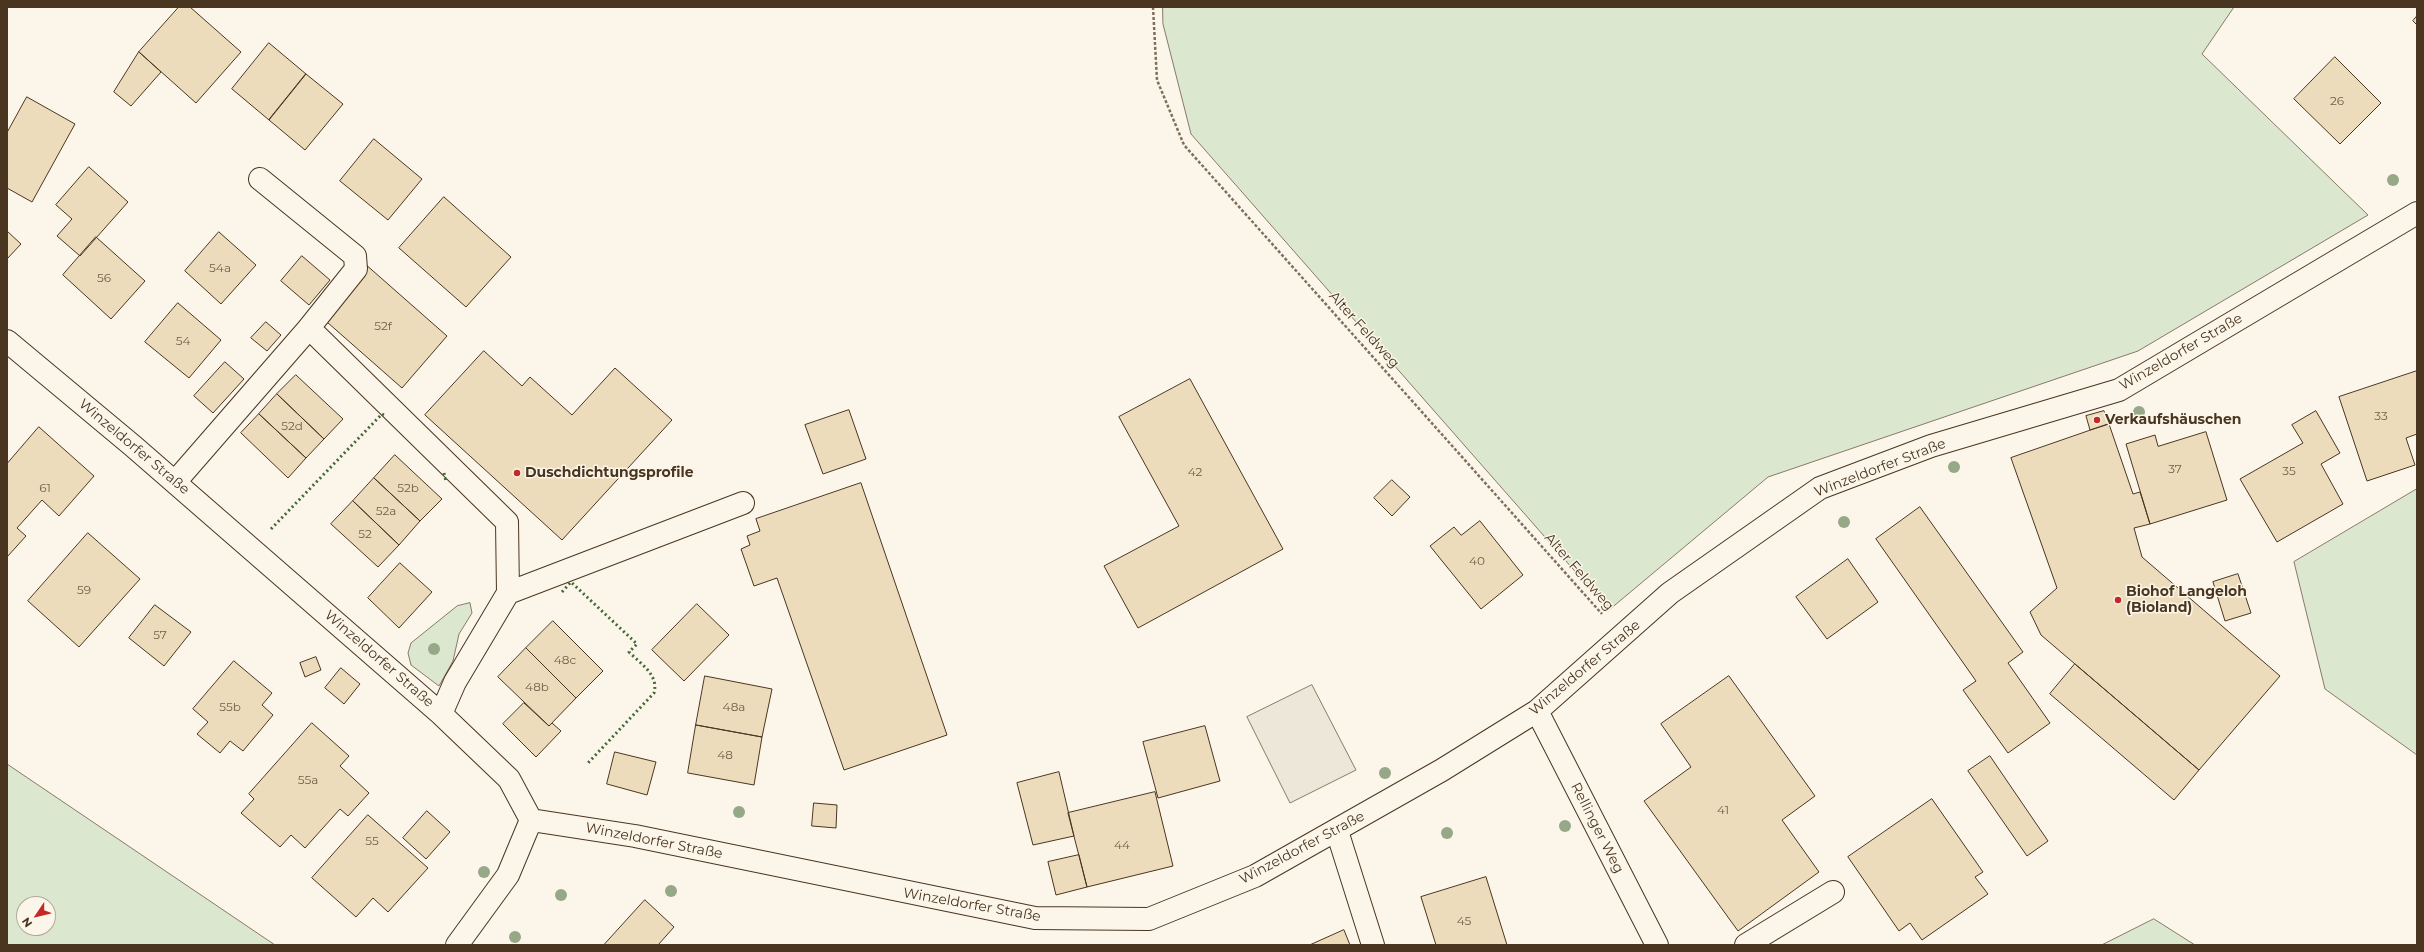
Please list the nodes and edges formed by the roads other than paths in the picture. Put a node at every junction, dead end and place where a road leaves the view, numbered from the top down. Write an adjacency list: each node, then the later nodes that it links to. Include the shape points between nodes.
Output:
1 (260, 179): 3 (street, via 355,256 356,269)
2 (2417, 213): 8 (street, Winzeldorfer Straße, via 2119,390 1931,446 1820,488 1670,593)
3 (308, 329): 5 (street); 7 (street, via 507,522)
4 (7, 341): 5 (street, Winzeldorfer Straße)
5 (176, 482): 9 (street, Winzeldorfer Straße)
6 (743, 503): 7 (street)
7 (508, 593): 9 (street, via 455,682)
8 (1537, 711): 11 (street, Winzeldorfer Straße); 15 (street, Rellinger Weg)
9 (442, 714): 10 (street, Winzeldorfer Straße, via 509,780)
10 (531, 820): 11 (street, Winzeldorfer Straße, via 635,836 1035,918 1149,919 1254,876); 13 (street, via 508,875)
11 (1336, 831): 14 (street)
12 (1833, 892): 16 (street)
13 (457, 945)
14 (1373, 945)
15 (1657, 945)
16 (1746, 945)

